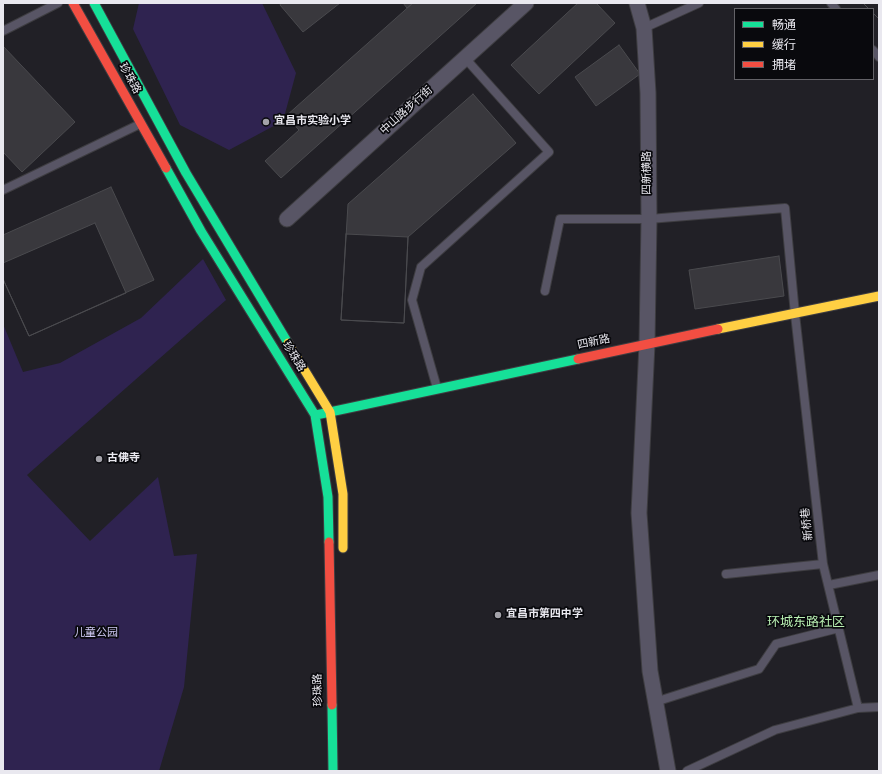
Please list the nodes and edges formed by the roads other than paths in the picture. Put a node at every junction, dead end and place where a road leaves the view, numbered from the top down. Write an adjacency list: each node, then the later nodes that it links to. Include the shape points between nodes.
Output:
1 (58, 3): 8 (lane)
2 (73, 3): 10 (main road, 珍珠路)
3 (94, 3): 19 (main road, 珍珠路, via 186,173)
4 (526, 3): 9 (street, 中山路步行街)
5 (637, 3): 7 (street, 四新横路)
6 (699, 3): 7 (lane)
7 (644, 28): 13 (street, 四新横路, via 648,93)
8 (3, 31)
9 (465, 58): 12 (street, 中山路步行街); 18 (lane, via 549,152 420,267 412,300)
10 (140, 124): 11 (lane); 20 (main road, 珍珠路, via 201,231)
11 (3, 190)
12 (287, 219)
13 (648, 219): 14 (lane, via 560,219); 16 (lane, 新桥巷, via 785,208); 17 (street, 四新横路)
14 (545, 291)
15 (879, 296): 16 (main road, 四新路)
16 (795, 314): 17 (main road, 四新路); 22 (lane, 新桥巷)
17 (647, 344): 18 (main road, 四新路); 27 (street, 四新横路, via 638,513 650,671)
18 (437, 388): 19 (main road, 四新路)
19 (330, 412): 20 (main road, 四新路); 21 (main road, 珍珠路, via 343,494)
20 (315, 415): 30 (main road, 珍珠路, via 328,497)
21 (342, 555)
22 (823, 564): 23 (lane); 25 (lane, 新桥巷)
23 (726, 574)
24 (879, 575): 25 (lane)
25 (828, 585): 26 (lane, 新桥巷)
26 (839, 628): 27 (lane, via 776,644 758,669); 29 (lane, 新桥巷)
27 (655, 702): 31 (street, 四新横路)
28 (879, 707): 29 (lane)
29 (858, 708): 32 (lane, via 775,730)
30 (333, 771)
31 (668, 771)
32 (687, 771)

